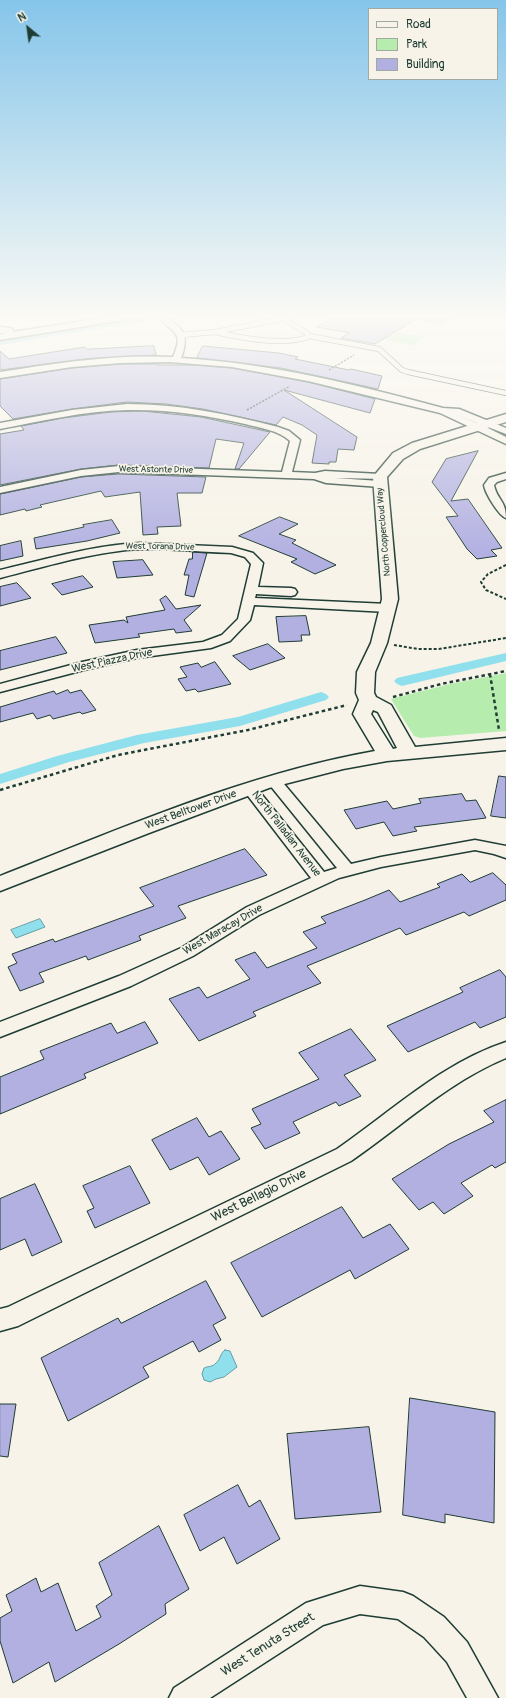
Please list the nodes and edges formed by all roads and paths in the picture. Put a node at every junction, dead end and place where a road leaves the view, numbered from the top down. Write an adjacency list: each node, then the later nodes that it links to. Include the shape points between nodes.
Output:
1 (385, 397): 4 (street, via 443,411 456,411)
2 (506, 418): 4 (street, North Coppercloud Way)
3 (0, 426): 7 (street, via 119,407 146,406 214,414 290,435 295,440)
4 (485, 426): 5 (street); 6 (street); 9 (street, North Coppercloud Way, via 416,446 398,456)
5 (506, 431)
6 (506, 441)
7 (287, 474): 9 (street, West Astonte Drive, via 325,474); 10 (street, West Astonte Drive, via 113,470 81,473)
8 (506, 476): 11 (street, via 493,480 489,485)
9 (380, 481): 16 (street, North Coppercloud Way)
10 (0, 490)
11 (506, 515)
12 (506, 565): 15 (path, via 482,578 481,582 486,590)
13 (0, 574): 14 (street, West Torana Drive, via 120,547 232,550 249,555 257,563)
14 (250, 595): 16 (street); 21 (street, West Piazza Drive, via 244,620 226,638 206,645 137,654 82,666)
15 (506, 600)
16 (389, 604): 23 (street, North Coppercloud Way, via 379,643 366,672 365,693)
17 (506, 638): 18 (path, via 439,649)
18 (394, 645)
19 (506, 671): 20 (path)
20 (490, 674): 22 (path); 24 (path)
21 (0, 688)
22 (389, 698)
23 (360, 702): 25 (street, via 385,709); 26 (street, North Coppercloud Way, via 362,714); 29 (path, via 248,730 118,755)
24 (503, 738): 25 (street, West Belltower Drive)
25 (409, 753): 26 (street, West Belltower Drive)
26 (387, 755): 27 (street, West Belltower Drive, via 342,763)
27 (274, 781): 28 (street, West Belltower Drive); 31 (street)
28 (250, 789): 32 (street, North Palladian Avenue); 33 (street, West Belltower Drive)
29 (0, 790)
30 (502, 851): 31 (street, West Maracay Drive, via 475,845 381,862)
31 (348, 871): 32 (street, West Maracay Drive)
32 (322, 880): 34 (street, West Maracay Drive, via 253,911 187,952)
33 (0, 884)
34 (0, 1030)
35 (506, 1050): 36 (street, West Bellagio Drive, via 481,1060 445,1080 379,1132 344,1155 10,1318)
36 (0, 1320)
37 (184, 1698): 38 (street, West Tenuta Street, via 316,1613 360,1600 403,1606 434,1627 457,1652)
38 (483, 1698)

